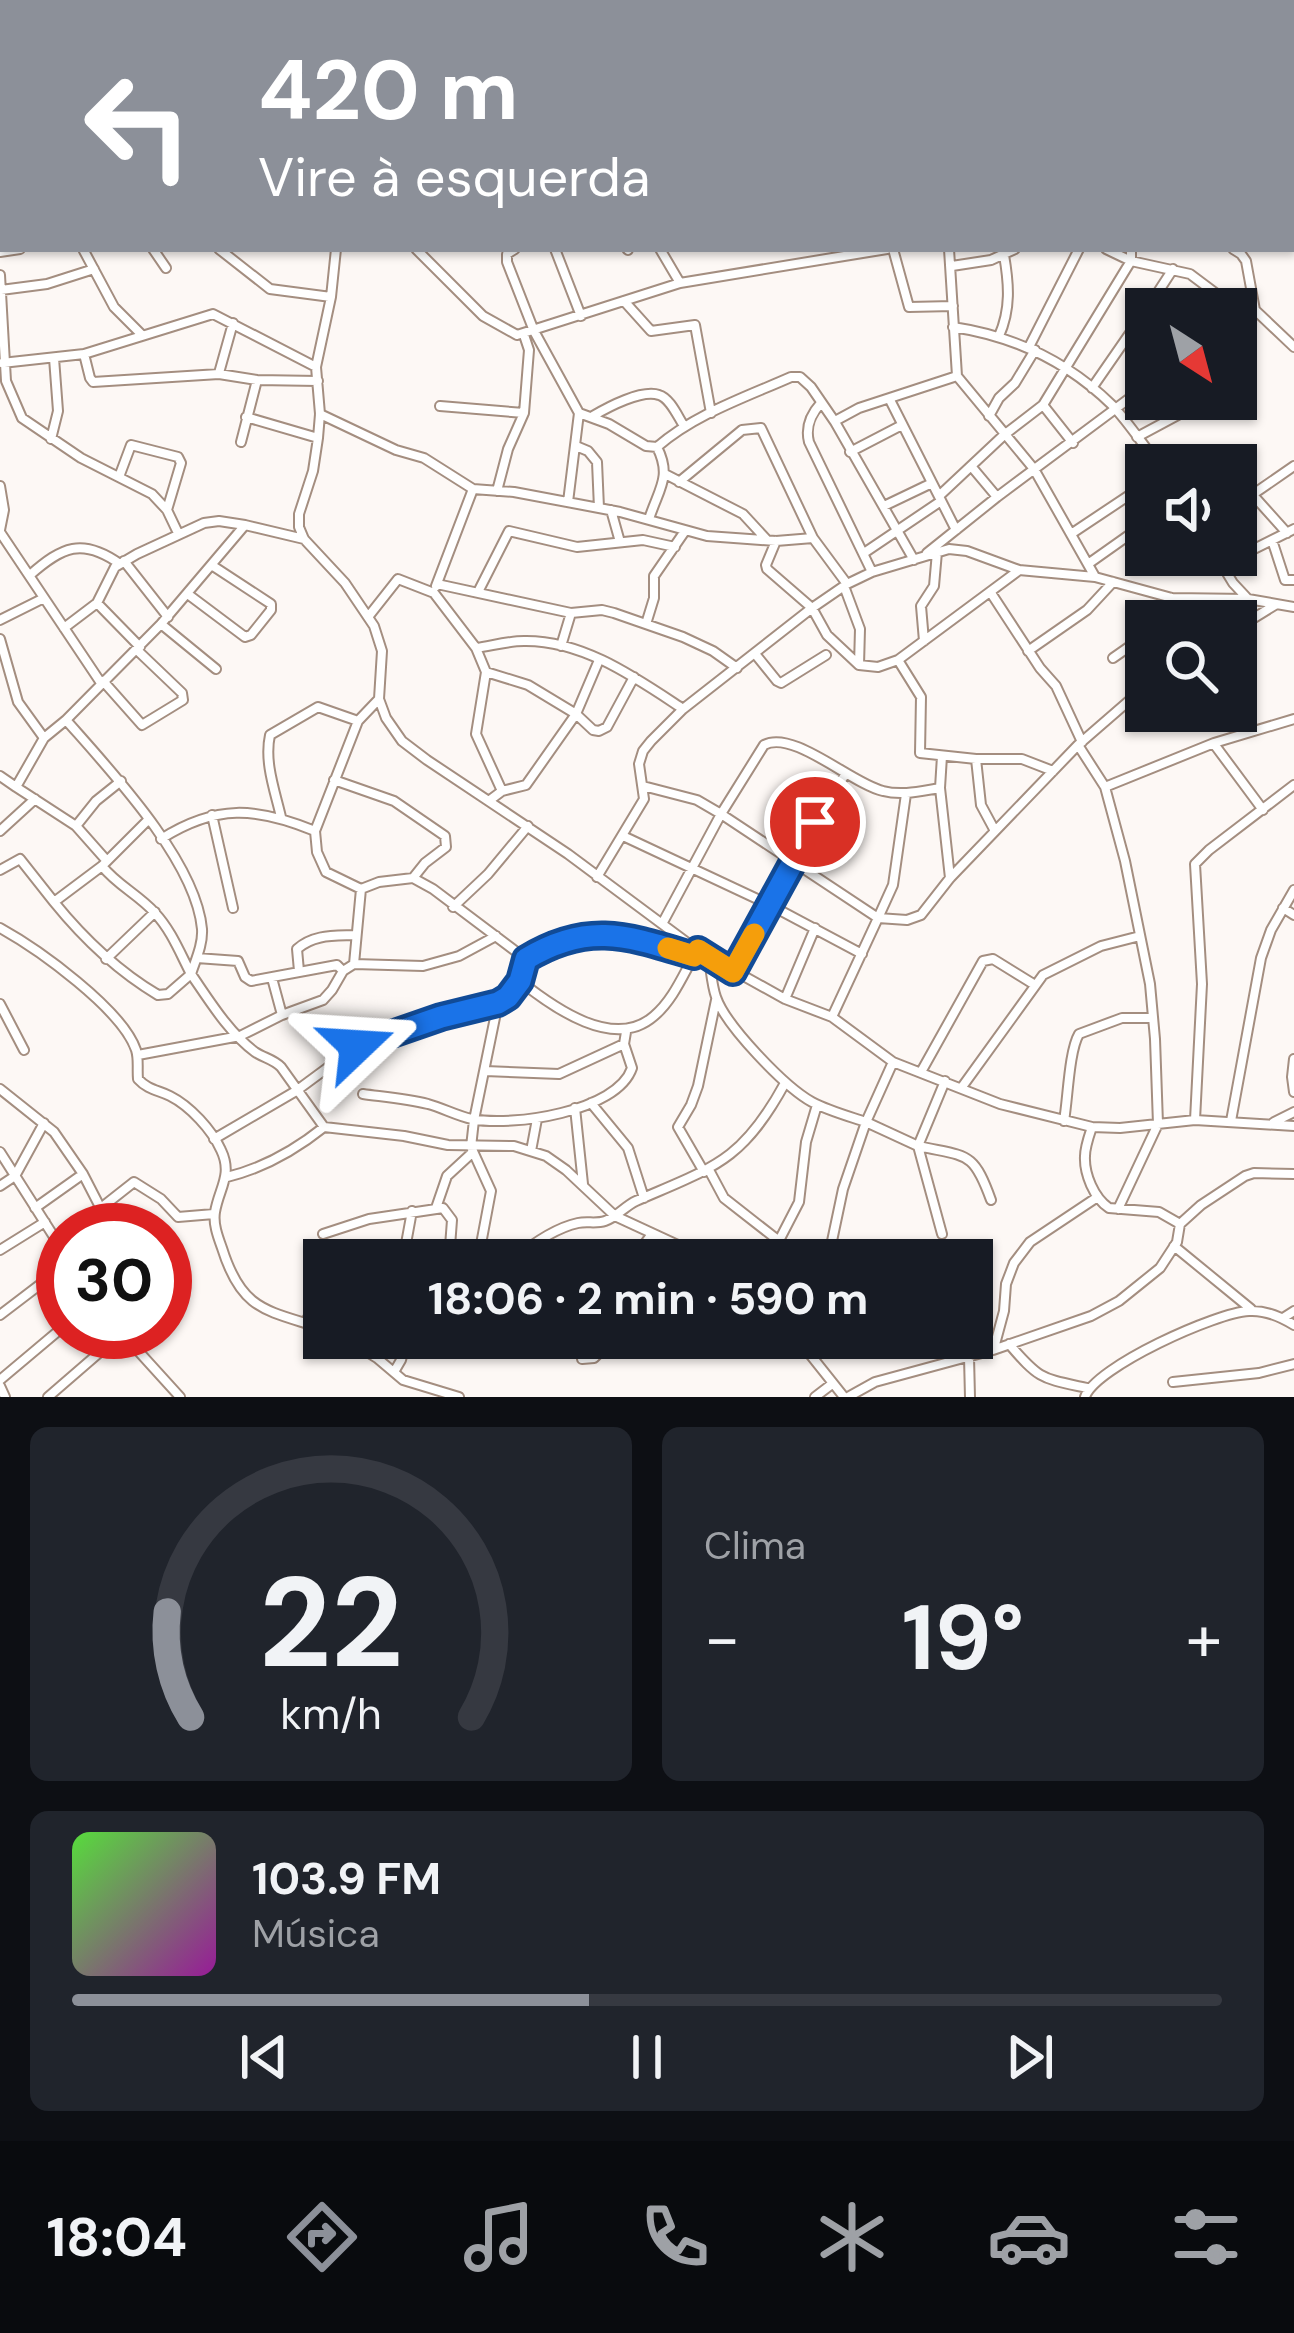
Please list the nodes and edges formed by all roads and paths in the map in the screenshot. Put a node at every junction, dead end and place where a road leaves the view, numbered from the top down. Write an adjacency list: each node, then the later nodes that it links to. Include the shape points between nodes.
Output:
1 (84, 252): 22 (street)
2 (155, 252): 20 (street)
3 (223, 252): 29 (street, via 270,290)
4 (336, 252): 29 (street)
5 (419, 252): 36 (street, via 494,325)
6 (510, 252): 36 (street)
7 (556, 252): 32 (street)
8 (662, 252): 24 (street)
9 (871, 252): 24 (street)
10 (891, 252): 31 (street, via 909,307)
11 (950, 252): 19 (street)
12 (1010, 252): 17 (street)
13 (1080, 252): 41 (street)
14 (1112, 252): 18 (street)
15 (1131, 252): 18 (street)
16 (1238, 252): 27 (street)
17 (1004, 255): 19 (street); 38 (street, via 1009,301)
18 (1131, 261): 21 (street); 46 (street)
19 (952, 266): 31 (street)
20 (166, 268)
21 (1173, 268): 25 (street); 26 (street)
22 (94, 269): 28 (street); 37 (street, via 114,307)
23 (0, 275): 28 (street)
24 (680, 283): 30 (street)
25 (1160, 288)
26 (1211, 288)
27 (1248, 288)
28 (1, 290): 44 (street)
29 (331, 297): 45 (street)
30 (623, 301): 32 (street); 60 (street, via 651,332 695,325)
31 (952, 306): 35 (street)
32 (581, 316): 36 (street)
33 (1257, 318): 40 (street)
34 (233, 323): 37 (street, via 213,314); 45 (street); 47 (street)
35 (953, 327): 38 (street); 48 (street)
36 (529, 333): 58 (street); 59 (street)
37 (143, 336): 42 (street)
38 (1000, 336): 41 (street)
39 (1125, 340): 51 (street)
40 (1294, 346)
41 (1032, 349): 46 (street); 63 (street)
42 (84, 354): 43 (street); 47 (street, via 93,382)
43 (54, 358): 44 (street); 72 (street)
44 (2, 363): 72 (street, via 22,418)
45 (316, 367): 50 (street)
46 (1066, 370): 51 (street); 55 (street)
47 (218, 374): 49 (street)
48 (957, 376): 52 (street); 63 (street)
49 (257, 380): 50 (street); 64 (street)
50 (318, 381): 61 (street)
51 (1092, 388): 57 (street)
52 (890, 400): 66 (street); 67 (street)
53 (1125, 402): 57 (street)
54 (821, 403): 60 (street, via 805,380 791,377); 66 (street); 117 (street, via 808,442)
55 (1043, 405): 69 (street); 74 (street)
56 (440, 406): 58 (street)
57 (1115, 409): 70 (street); 74 (street)
58 (524, 413): 88 (street)
59 (579, 413): 62 (street); 76 (street)
60 (711, 413): 68 (street)
61 (320, 414): 71 (street); 87 (street, via 424,458)
62 (592, 416): 68 (street, via 655,394); 77 (street)
63 (989, 416): 69 (street)
64 (246, 417): 71 (street); 73 (street)
65 (1169, 420): 70 (street)
66 (835, 422): 78 (street)
67 (902, 424): 78 (street); 85 (street)
68 (684, 426): 77 (street)
69 (1004, 435): 79 (street); 81 (street)
70 (1137, 437): 75 (street)
71 (318, 438): 110 (street, via 299,514)
72 (51, 439): 83 (street)
73 (241, 442)
74 (1073, 443): 81 (street)
75 (1142, 444)
76 (576, 446): 94 (street); 96 (street, via 598,462)
77 (657, 447): 82 (street)
78 (850, 452): 95 (street)
79 (971, 466): 90 (street); 91 (street)
80 (1294, 466): 89 (street)
81 (1034, 469): 90 (street); 107 (street)
82 (665, 474): 84 (street); 99 (street)
83 (119, 477): 97 (street); 97 (street, via 131,445 178,457)
84 (680, 482): 108 (street, via 742,430 761,428); 111 (street, via 743,514)
85 (932, 483): 91 (street); 95 (street)
86 (0, 486): 103 (street)
87 (473, 489): 88 (street); 131 (street)
88 (497, 491): 94 (street)
89 (1257, 491)
90 (997, 497): 102 (street)
91 (940, 498): 101 (street); 102 (street)
92 (1125, 498): 107 (street)
93 (1257, 499): 105 (street)
94 (568, 502): 96 (street)
95 (884, 506): 101 (street)
96 (599, 508): 98 (street)
97 (167, 510): 106 (street)
98 (611, 510): 99 (street); 113 (street)
99 (649, 519): 104 (street)
100 (245, 525): 106 (street, via 219,521); 110 (street); 122 (street)
101 (898, 530): 117 (street); 119 (street)
102 (956, 530): 118 (street)
103 (0, 531): 125 (street)
104 (685, 531): 111 (street); 114 (street)
105 (1291, 531): 112 (street)
106 (178, 533): 120 (street)
107 (1071, 534): 121 (street)
108 (813, 538): 111 (street); 130 (street)
109 (1125, 538): 121 (street)
110 (304, 539): 144 (street)
111 (772, 540): 140 (street, via 767,569)
112 (1272, 540): 115 (street); 128 (street, via 1285,580)
113 (620, 542): 114 (street); 132 (street, via 578,547 509,531)
114 (675, 548): 147 (street, via 654,576)
115 (1257, 548)
116 (938, 551): 118 (street); 123 (street, via 967,550); 150 (street, via 934,586 921,606)
117 (864, 553): 124 (street)
118 (926, 554): 119 (street)
119 (914, 560): 124 (street)
120 (122, 562): 125 (street, via 74,548); 138 (street); 146 (street)
121 (1088, 564): 127 (street)
122 (214, 566): 134 (street); 134 (street, via 271,604 251,635)
123 (1019, 571): 127 (street); 133 (street)
124 (872, 572): 130 (street)
125 (30, 575): 135 (street)
126 (1229, 576): 137 (street)
127 (1095, 577): 129 (street)
128 (1294, 580)
129 (1114, 582): 136 (street); 155 (street)
130 (846, 585): 140 (street); 161 (street, via 860,629)
131 (436, 589): 132 (street); 144 (street, via 398,580); 153 (street)
132 (478, 592): 142 (street)
133 (991, 593): 150 (street); 155 (street)
134 (189, 594): 146 (street)
135 (44, 598): 145 (street); 148 (street)
136 (1172, 598): 137 (street)
137 (1248, 598): 139 (street)
138 (97, 603): 148 (street); 152 (street)
139 (1277, 604): 141 (street); 143 (street)
140 (812, 608): 156 (street); 161 (street)
141 (1294, 608)
142 (571, 613): 147 (street, via 602,610); 151 (street)
143 (1257, 616)
144 (368, 617): 167 (street, via 382,651)
145 (0, 620)
146 (165, 621): 152 (street); 163 (street)
147 (646, 624): 162 (street)
148 (64, 628): 166 (street)
149 (0, 639): 174 (street, via 18,702)
150 (924, 642): 160 (street)
151 (561, 646): 153 (street); 159 (street)
152 (138, 648): 166 (street); 166 (street, via 184,700 142,725)
153 (476, 648): 164 (street)
154 (1125, 650): 158 (street)
155 (1028, 651): 175 (street, via 1056,686)
156 (755, 655): 157 (street, via 781,683); 162 (street)
157 (826, 655)
158 (1113, 658)
159 (598, 660): 165 (street); 170 (street)
160 (898, 660): 161 (street); 177 (street, via 922,702 920,753)
161 (860, 665)
162 (737, 668): 169 (street)
163 (216, 669)
164 (486, 673): 170 (street, via 528,685); 189 (street, via 476,734)
165 (634, 676): 169 (street); 170 (street, via 604,730)
166 (102, 682): 172 (street)
167 (379, 699): 173 (street); 192 (street, via 402,741)
168 (1125, 704): 175 (street)
169 (683, 709): 185 (street, via 643,751)
170 (576, 715): 189 (street, via 526,785)
171 (1294, 719): 176 (street)
172 (66, 720): 174 (street); 183 (street)
173 (358, 721): 182 (street); 196 (street, via 318,707 270,736)
174 (44, 738): 186 (street)
175 (1080, 743): 179 (street); 187 (street)
176 (1214, 743): 187 (street); 193 (street)
177 (942, 756): 178 (street); 188 (street)
178 (976, 758): 179 (street, via 1022,759); 202 (street, via 981,805)
179 (1053, 771): 202 (street)
180 (846, 772): 190 (street, via 876,790); 194 (street, via 770,741); 205 (street)
181 (0, 776): 186 (street)
182 (334, 780): 201 (street); 210 (street, via 394,802 446,836 446,847)
183 (121, 781): 197 (street); 198 (street)
184 (1294, 785): 193 (street)
185 (643, 786): 194 (street); 203 (street)
186 (16, 787): 191 (street)
187 (1105, 787): 226 (street)
188 (940, 788): 190 (street); 211 (street)
189 (502, 791): 192 (street)
190 (906, 794): 221 (street, via 893,884)
191 (35, 800): 198 (street); 200 (street)
192 (490, 800): 199 (street)
193 (1263, 810): 271 (street, via 1195,864 1202,973)
194 (722, 814): 205 (street); 207 (street)
195 (212, 815): 196 (street); 204 (street); 217 (street)
196 (281, 818): 201 (street)
197 (148, 820): 204 (street); 206 (street)
198 (76, 826): 206 (street)
199 (528, 826): 209 (street); 216 (street)
200 (0, 831)
201 (315, 831): 212 (street, via 326,872)
202 (995, 832): 211 (street)
203 (623, 836): 207 (street); 209 (street)
204 (161, 839): 230 (street, via 198,908)
205 (793, 859): 215 (street); 221 (street)
206 (105, 863): 214 (street); 219 (street)
207 (692, 869): 215 (street); 222 (street)
208 (0, 870): 214 (street, via 20,859)
209 (597, 877): 222 (street)
210 (412, 878): 212 (street); 216 (street)
211 (950, 878): 221 (street, via 921,915)
212 (362, 889): 225 (street)
213 (1294, 890): 218 (street)
214 (54, 902): 232 (street)
215 (770, 905): 224 (street); 237 (street)
216 (453, 907): 227 (street)
217 (232, 908)
218 (1283, 908): 220 (street); 273 (street, via 1261,958)
219 (155, 913): 232 (street); 238 (street)
220 (1294, 916)
221 (878, 918): 229 (street)
222 (662, 924): 228 (street)
223 (0, 928): 253 (street, via 115,1016)
224 (815, 928): 229 (street); 243 (street)
225 (356, 935): 234 (street); 235 (street, via 306,942 297,949)
226 (1141, 935): 241 (street, via 1053,968); 248 (street)
227 (496, 936): 233 (street); 234 (street, via 423,966)
228 (696, 953): 231 (street); 233 (street, via 591,935); 249 (street, via 665,1005)
229 (862, 954): 247 (street)
230 (197, 958): 238 (street); 239 (street, via 238,961 250,981)
231 (709, 958): 237 (street); 242 (street)
232 (106, 959): 238 (street, via 158,995)
233 (526, 959): 240 (street)
234 (354, 964): 236 (street)
235 (299, 971): 236 (street, via 334,964); 239 (street)
236 (343, 971): 246 (street, via 323,1000)
237 (733, 972): 243 (street)
238 (191, 974): 250 (street)
239 (272, 978): 246 (street)
240 (520, 981): 244 (street); 249 (street, via 593,1024)
241 (1035, 985): 257 (street, via 993,959 983,961); 260 (street)
242 (716, 999): 259 (street); 286 (street, via 698,1086 678,1127)
243 (784, 999): 247 (street)
244 (498, 1003): 256 (street); 262 (street, via 357,1046)
245 (0, 1004): 252 (street)
246 (282, 1015): 250 (street)
247 (832, 1017): 255 (street)
248 (1153, 1018): 272 (street, via 1122,1018 1075,1038); 276 (street)
249 (626, 1032): 251 (street)
250 (240, 1036): 253 (street); 262 (street, via 281,1067)
251 (624, 1044): 256 (street, via 559,1074); 265 (street, via 631,1074)
252 (24, 1050)
253 (138, 1055): 281 (street, via 144,1086 182,1102)
254 (1294, 1059): 263 (street)
255 (893, 1062): 257 (street); 274 (street)
256 (485, 1071): 270 (street)
257 (921, 1072): 258 (street)
258 (945, 1081): 260 (street); 282 (street)
259 (785, 1082): 266 (street); 286 (street, via 743,1144)
260 (962, 1087): 272 (street)
261 (0, 1089): 275 (street)
262 (296, 1090): 280 (street); 281 (street)
263 (1294, 1092)
264 (363, 1094): 270 (street)
265 (591, 1103): 267 (street); 293 (street, via 628,1148)
266 (817, 1105): 274 (street); 318 (street, via 799,1202)
267 (575, 1108): 269 (street); 291 (street)
268 (1294, 1112): 277 (street)
269 (537, 1119): 270 (street); 284 (street)
270 (474, 1120): 283 (street)
271 (1195, 1120): 273 (street); 276 (street)
272 (1064, 1121): 278 (street)
273 (1231, 1121): 277 (street)
274 (866, 1122): 282 (street); 319 (street)
275 (44, 1124): 287 (street); 289 (street)
276 (1158, 1124): 278 (street); 301 (street)
277 (1268, 1124): 279 (street)
278 (1092, 1126): 294 (street, via 1084,1159)
279 (1294, 1126)
280 (324, 1127): 283 (street); 290 (street, via 267,1164)
281 (214, 1138): 290 (street)
282 (918, 1146): 295 (street, via 968,1157); 309 (street)
283 (472, 1150): 284 (street, via 496,1144); 300 (street, via 447,1176); 313 (street, via 491,1190)
284 (531, 1151): 291 (street)
285 (0, 1152): 289 (street)
286 (706, 1171): 293 (street); 317 (street, via 724,1198)
287 (83, 1174): 296 (street); 299 (street)
288 (1294, 1174): 306 (street, via 1245,1176)
289 (15, 1176): 292 (street); 299 (street)
290 (227, 1177): 303 (street)
291 (583, 1185): 305 (street)
292 (0, 1186)
293 (644, 1198): 305 (street)
294 (1096, 1198): 301 (street); 330 (street, via 1030,1242 1014,1263)
295 (991, 1200)
296 (97, 1203)
297 (107, 1203): 298 (street, via 136,1182)
298 (164, 1203)
299 (35, 1208)
300 (436, 1208): 302 (street); 312 (street, via 452,1220)
301 (1118, 1209): 306 (street, via 1159,1212)
302 (412, 1211): 308 (street); 311 (street)
303 (214, 1214): 304 (street); 327 (street, via 236,1286 268,1312)
304 (192, 1215)
305 (615, 1216): 310 (street); 314 (street)
306 (1180, 1224): 320 (street)
307 (36, 1228): 321 (street)
308 (323, 1234)
309 (942, 1234)
310 (651, 1235): 315 (street); 316 (street)
311 (407, 1239)
312 (451, 1239)
313 (482, 1239)
314 (546, 1239)
315 (648, 1239)
316 (660, 1239)
317 (776, 1239)
318 (780, 1239)
319 (832, 1239)
320 (1174, 1246): 323 (street); 329 (street, via 1119,1301)
321 (0, 1250)
322 (36, 1288): 325 (street)
323 (1252, 1310): 326 (street); 345 (street, via 1206,1321 1112,1370)
324 (1294, 1311): 326 (street)
325 (0, 1315)
326 (1283, 1318): 328 (street)
327 (303, 1322)
328 (1294, 1325)
329 (1009, 1344): 330 (street); 345 (street, via 1034,1373)
330 (993, 1350)
331 (36, 1352): 343 (street)
332 (91, 1359): 347 (street)
333 (146, 1359): 348 (street)
334 (378, 1359): 340 (street)
335 (401, 1359): 340 (street)
336 (812, 1359): 344 (street)
337 (961, 1359): 352 (street)
338 (969, 1359): 353 (street)
339 (1294, 1364): 342 (street)
340 (394, 1372): 341 (street)
341 (403, 1380): 349 (street); 350 (street)
342 (1173, 1382)
343 (0, 1383): 346 (street)
344 (832, 1384): 351 (street); 352 (street)
345 (1086, 1393)
346 (5, 1397)
347 (48, 1397)
348 (180, 1397)
349 (406, 1397)
350 (459, 1397)
351 (815, 1397)
352 (846, 1397)
353 (970, 1397)

